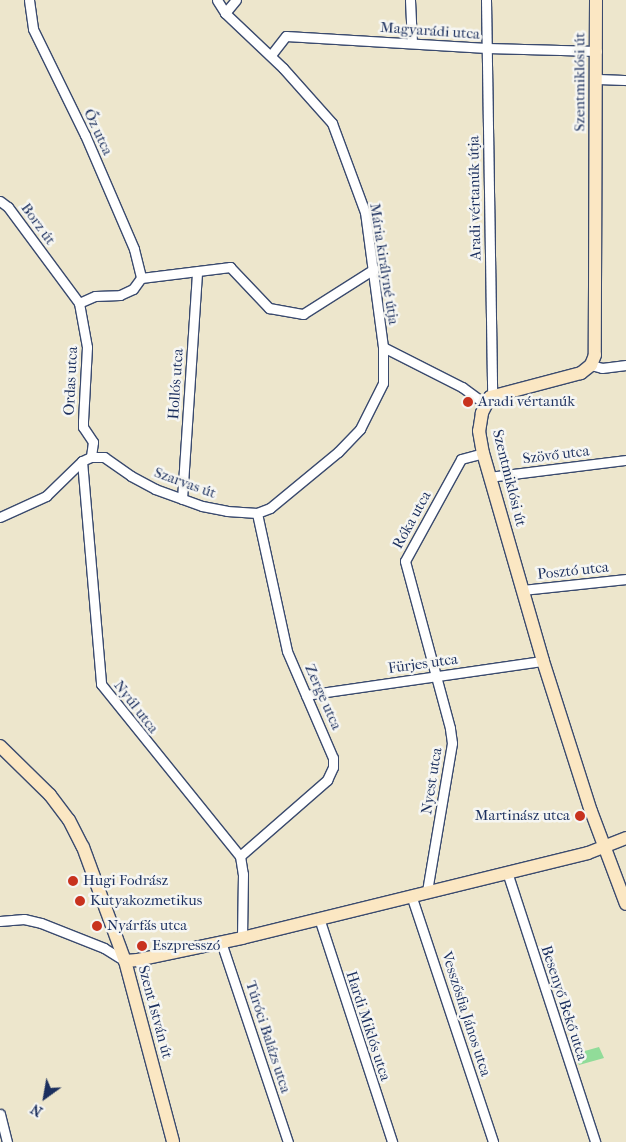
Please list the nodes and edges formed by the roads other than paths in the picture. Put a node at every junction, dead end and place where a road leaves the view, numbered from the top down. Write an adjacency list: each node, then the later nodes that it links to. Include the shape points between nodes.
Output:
1 (28, 0): 17 (street, Őz utca, via 32,29 85,135 134,248)
2 (216, 0): 7 (street, Mária királyné útja)
3 (236, 0): 7 (street)
4 (410, 0): 8 (street)
5 (486, 0): 9 (street, Aradi vértanúk útja)
6 (596, 0): 10 (street, Szentmiklósi út)
7 (225, 13): 11 (street, Mária királyné útja)
8 (412, 43): 9 (street, Magyarádi utca); 11 (street, Magyarádi utca, via 286,36)
9 (487, 48): 10 (street, Magyarádi utca); 22 (street, Aradi vértanúk útja)
10 (597, 51): 12 (street, Szentmiklósi út)
11 (271, 55): 15 (street, Mária királyné útja, via 332,123 365,212)
12 (596, 79): 13 (street); 20 (street, Szentmiklósi út, via 596,343)
13 (626, 80)
14 (0, 201): 18 (street, Borz út, via 8,207)
15 (374, 269): 16 (street, via 303,314 269,308 230,267); 19 (street, Mária királyné útja)
16 (197, 271): 17 (street); 28 (street, Hollós utca)
17 (141, 278): 18 (street, via 133,289 120,295 95,296)
18 (80, 303): 24 (street, Ordas utca, via 87,347 83,427 93,442)
19 (383, 347): 22 (street, Mária királyné útja); 29 (street, via 383,383 360,429 338,452 270,508)
20 (592, 365): 21 (street, via 602,368); 22 (street, via 581,373)
21 (626, 365)
22 (489, 400): 23 (street, Szentmiklósi út, via 479,431)
23 (483, 453): 27 (street, Szentmiklósi út); 34 (street, Róka utca, via 461,459 405,561)
24 (91, 457): 26 (street); 28 (street, Szarvas út, via 104,457 131,476)
25 (626, 460): 27 (street, Szövő utca)
26 (82, 461): 30 (street, via 46,496); 39 (street, Nyúl utca, via 101,684)
27 (489, 477): 32 (street, Szentmiklósi út)
28 (182, 499): 29 (street, Szarvas út, via 227,511)
29 (256, 513): 35 (street, Zerge utca, via 282,635)
30 (0, 517)
31 (626, 579): 32 (street, Posztó utca)
32 (522, 590): 33 (street, Szentmiklósi út)
33 (543, 661): 34 (street, Fürjes utca); 38 (street, Szentmiklósi út)
34 (435, 676): 35 (street, Fürjes utca); 41 (street, Nyest utca, via 452,743)
35 (306, 695): 39 (street, Zerge utca, via 331,751 333,767 327,780)
36 (0, 746): 48 (street, Szent István út, via 44,787 69,820 94,875)
37 (626, 838): 38 (street)
38 (605, 846): 40 (street); 43 (street, Szentmiklósi út)
39 (240, 856): 46 (street)
40 (507, 872): 41 (street); 55 (street, Besenyő Bekő utca)
41 (426, 892): 42 (street)
42 (412, 895): 44 (street); 54 (street, Vesszősfia János utca)
43 (626, 904)
44 (320, 918): 46 (street); 53 (street, Hardi Miklós utca)
45 (0, 921): 48 (street, via 24,918 104,948)
46 (242, 938): 47 (street)
47 (221, 942): 48 (street); 52 (street, Túróci Balázs utca)
48 (125, 960): 51 (street, Szent István út)
49 (0, 1114): 50 (street)
50 (7, 1142)
51 (173, 1142)
52 (288, 1142)
53 (392, 1142)
54 (493, 1142)
55 (595, 1142)

